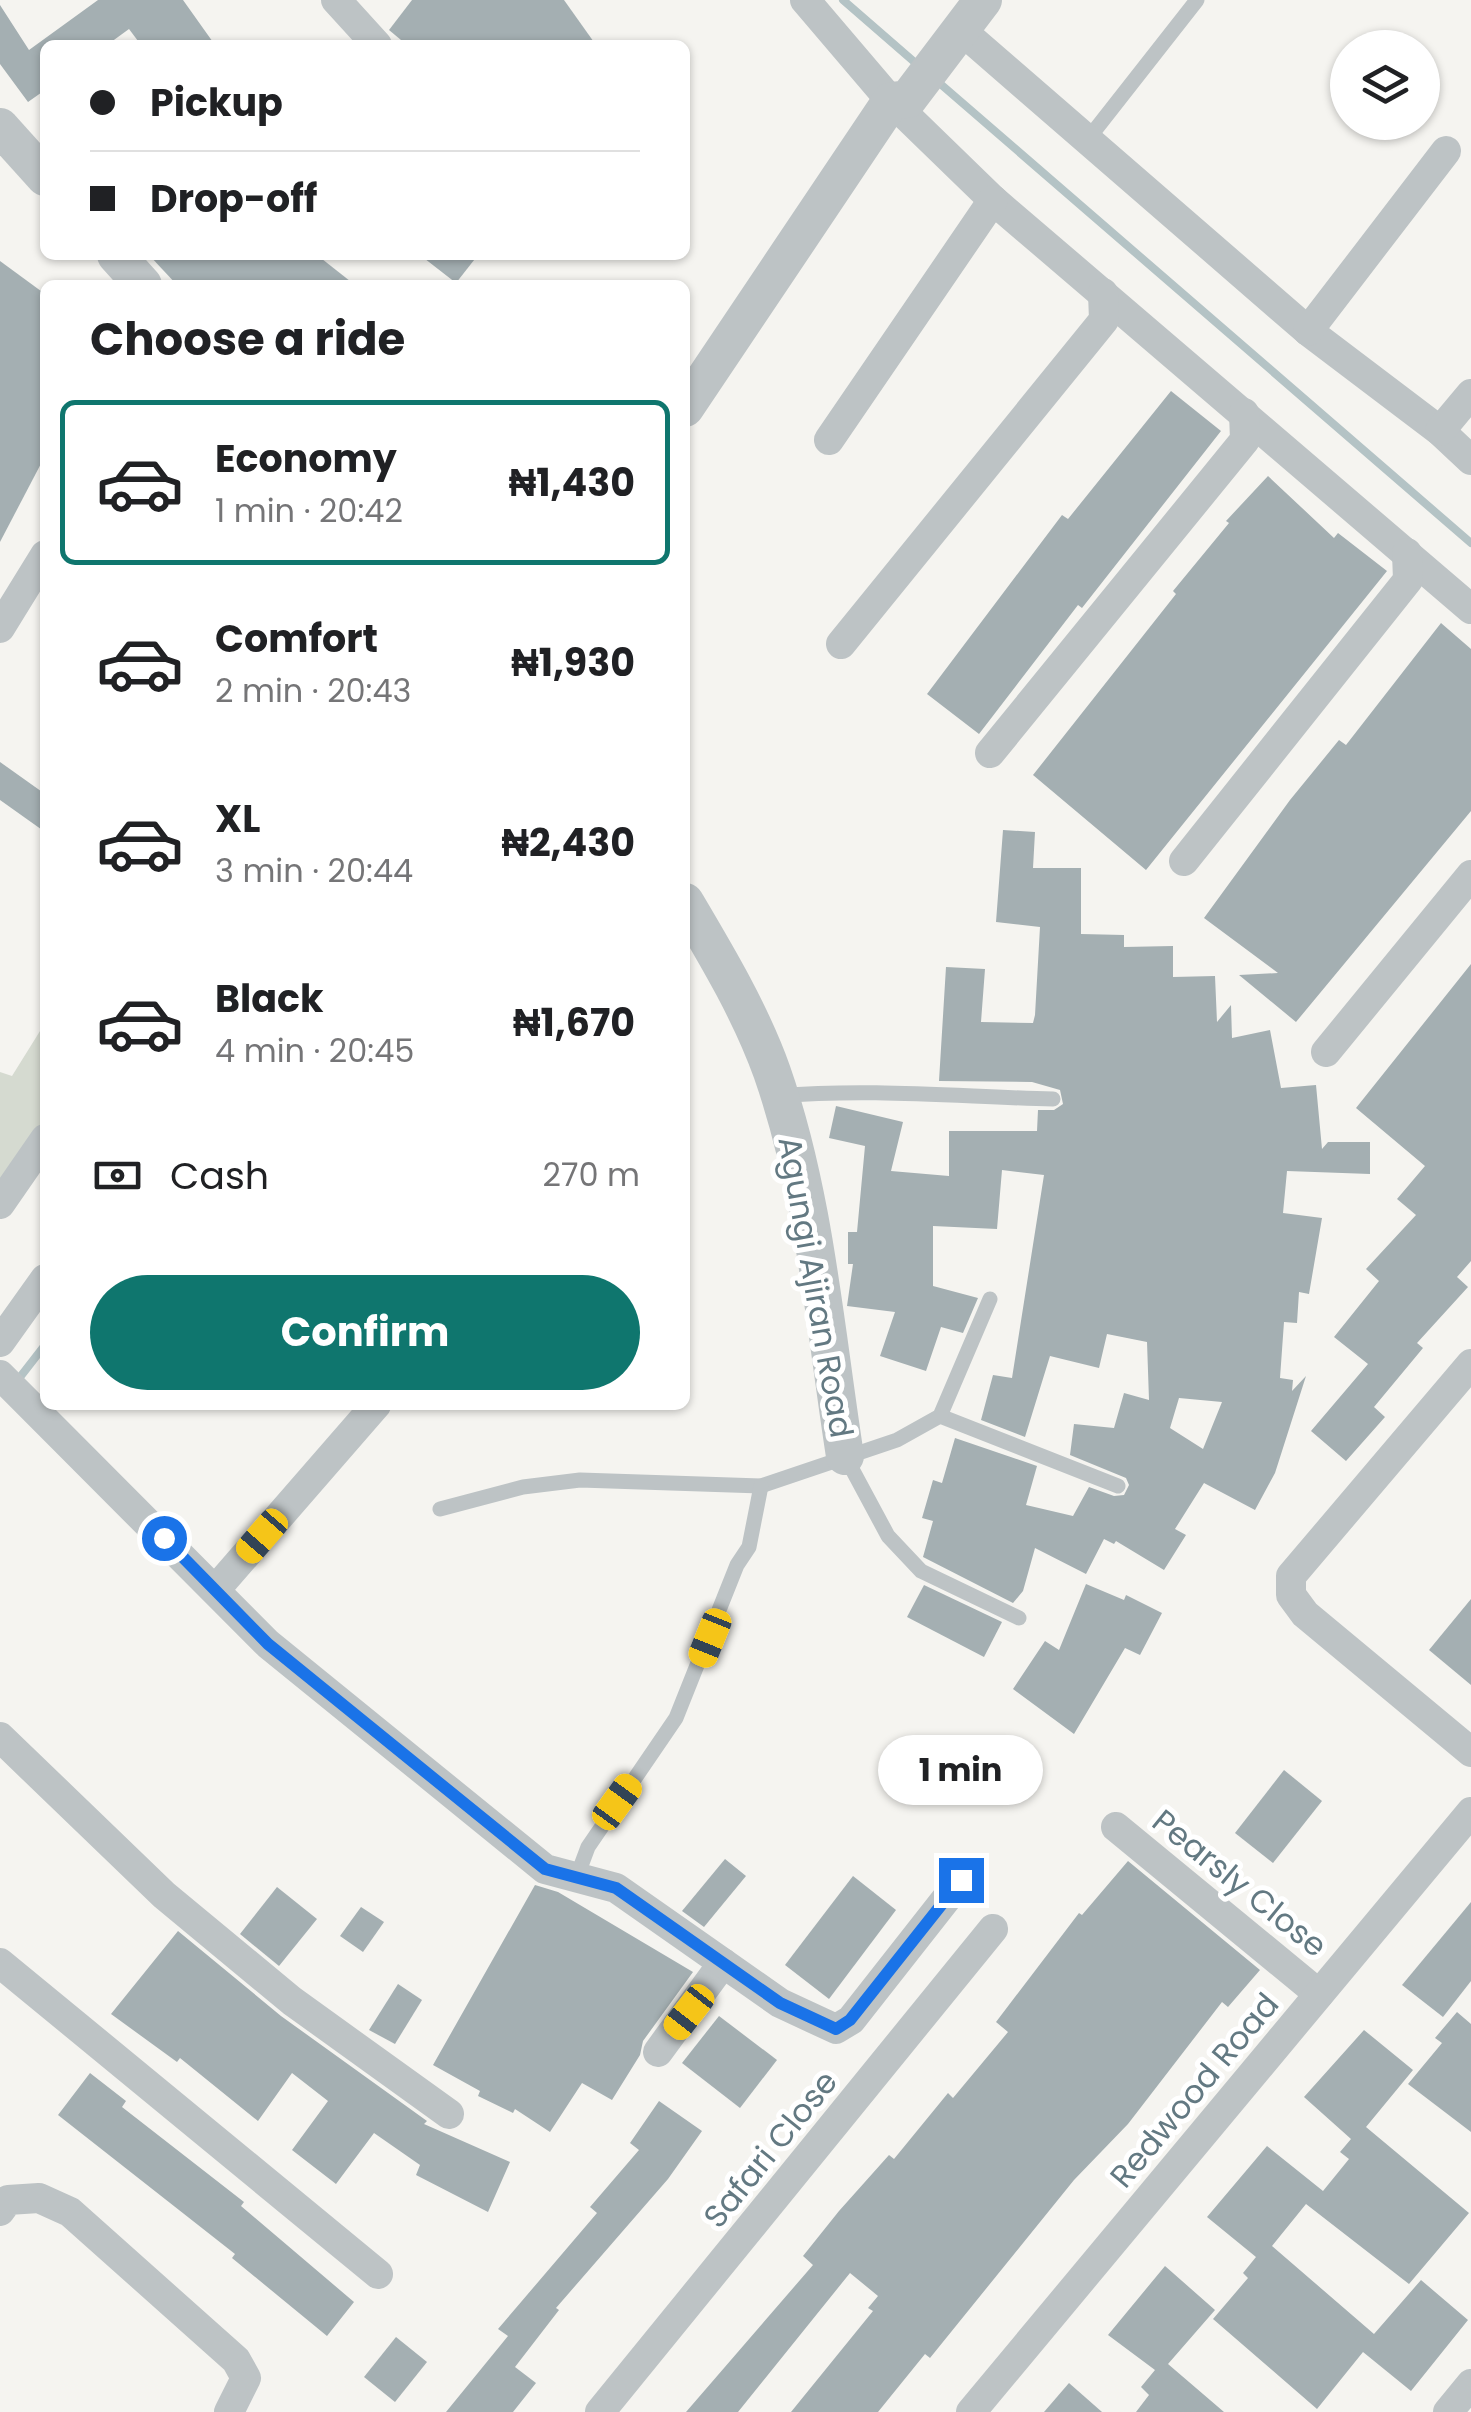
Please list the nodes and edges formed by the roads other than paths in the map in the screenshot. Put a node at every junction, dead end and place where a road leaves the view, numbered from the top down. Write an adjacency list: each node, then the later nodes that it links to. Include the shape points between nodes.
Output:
1 (336, 0): 5 (street)
2 (805, 0): 6 (street)
3 (1197, 0): 8 (lane)
4 (967, 23): 6 (street); 8 (street)
5 (372, 40)
6 (900, 100): 11 (street); 17 (street)
7 (0, 127): 10 (street)
8 (1088, 139): 15 (street)
9 (1446, 151): 15 (street)
10 (40, 171)
11 (993, 200): 14 (street); 20 (street)
12 (120, 260): 13 (street)
13 (138, 280)
14 (1103, 293): 18 (street); 26 (street, via 1104,320)
15 (1308, 332): 19 (street)
16 (1471, 394): 19 (street)
17 (690, 401)
18 (1244, 413): 22 (street); 27 (street, via 1245,440)
19 (1440, 431): 21 (street)
20 (829, 440)
21 (1471, 460)
22 (1406, 553): 24 (street); 28 (street, via 1408,580)
23 (40, 563): 25 (street)
24 (1471, 609)
25 (0, 628)
26 (841, 644)
27 (990, 753)
28 (1184, 861)
29 (1471, 875): 31 (street)
30 (690, 910): 32 (street, Agungi Ajiran Road, via 726,971)
31 (1326, 1052)
32 (779, 1096): 33 (lane, via 844,1090); 43 (street, Agungi Ajiran Road, via 800,1164)
33 (1053, 1098)
34 (40, 1146): 35 (street)
35 (0, 1204)
36 (40, 1286): 38 (street)
37 (990, 1299): 42 (lane)
38 (0, 1342)
39 (1471, 1364): 50 (street, via 1291,1576 1291,1595 1305,1614)
40 (0, 1374): 47 (street)
41 (372, 1410): 47 (street)
42 (940, 1416): 43 (lane, via 897,1440); 45 (lane)
43 (845, 1456): 44 (lane); 48 (lane, via 888,1536 921,1571)
44 (761, 1486): 46 (lane, via 580,1480); 53 (lane, via 748,1547 676,1718 588,1847)
45 (1118, 1486)
46 (440, 1509)
47 (216, 1589): 53 (street, via 268,1644 545,1869)
48 (1018, 1618)
49 (0, 1737): 60 (street, via 164,1895 292,2001)
50 (1471, 1752)
51 (1471, 1812): 58 (street, Redwood Road)
52 (1116, 1827): 58 (street, Pearsly Close)
53 (576, 1879): 57 (street, via 616,1888)
54 (961, 1880): 57 (street, via 836,2029 780,2003)
55 (994, 1929): 65 (street, Safari Close)
56 (0, 1963): 62 (street)
57 (723, 1963): 59 (street)
58 (1320, 1994): 66 (street, Redwood Road)
59 (658, 2052)
60 (448, 2114)
61 (0, 2211): 64 (street, via 8,2200 39,2198 84,2224 236,2360 246,2378)
62 (378, 2274)
63 (1471, 2384): 67 (street)
64 (230, 2412)
65 (600, 2412)
66 (971, 2412)
67 (1448, 2412)

